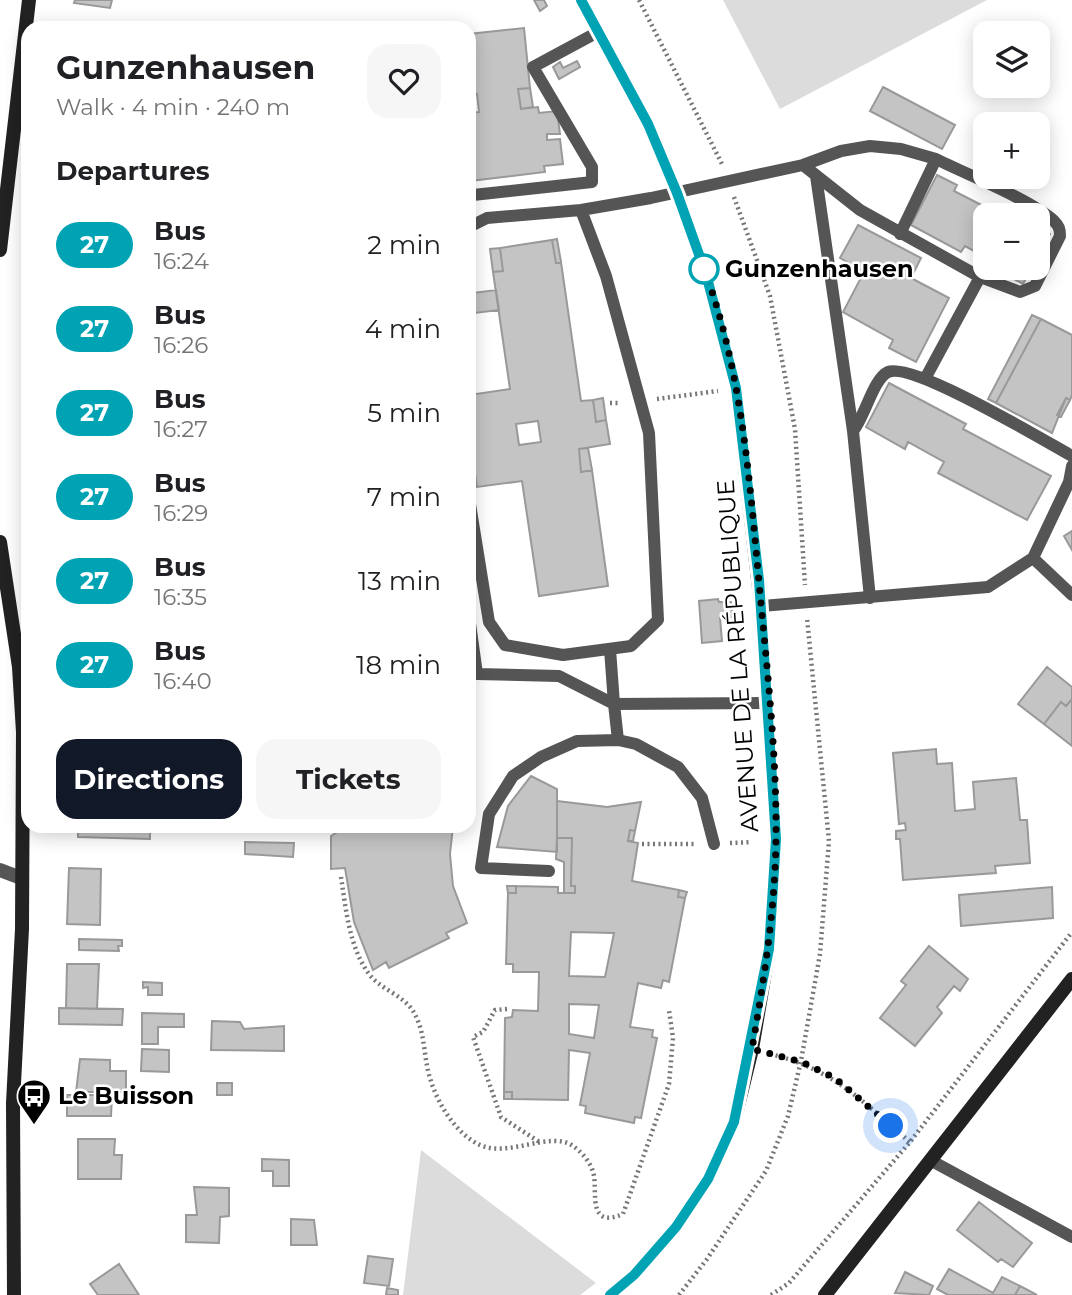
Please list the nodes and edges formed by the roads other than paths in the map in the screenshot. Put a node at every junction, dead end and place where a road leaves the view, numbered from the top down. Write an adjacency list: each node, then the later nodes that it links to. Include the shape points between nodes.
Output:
1 (29, 0): 3 (main road)
2 (581, 0): 4 (main road, AVENUE DE LA RÉPUBLIQUE)
3 (28, 21)
4 (598, 32): 9 (main road, AVENUE DE LA RÉPUBLIQUE, via 648,124); 10 (lane, via 533,66 592,167 592,181)
5 (21, 97): 16 (main road)
6 (936, 159): 7 (lane, via 870,146 841,150); 11 (lane); 15 (lane)
7 (803, 165): 8 (lane); 9 (lane)
8 (816, 176): 15 (lane); 23 (lane)
9 (677, 193): 12 (lane); 31 (main road, AVENUE DE LA RÉPUBLIQUE, via 706,274 736,388)
10 (476, 195)
11 (1022, 203)
12 (581, 209): 14 (lane, via 487,218); 32 (lane, via 607,276 649,433 658,620 631,646)
13 (1050, 218): 17 (lane, via 1060,228 1060,236)
14 (476, 224)
15 (900, 234): 18 (lane)
16 (0, 250)
17 (1050, 256)
18 (973, 273)
19 (978, 280): 22 (lane)
20 (988, 280): 21 (lane, via 1020,292 1028,292)
21 (1038, 280)
22 (926, 377): 23 (lane, via 899,370 887,372); 24 (lane)
23 (853, 431): 30 (lane)
24 (1072, 456)
25 (1072, 466): 28 (lane)
26 (476, 541): 32 (lane, via 489,622 505,645 563,655)
27 (0, 542): 34 (main road)
28 (1033, 558): 29 (lane); 30 (lane, via 988,587)
29 (1072, 596)
30 (870, 598): 31 (lane)
31 (761, 606): 35 (main road, AVENUE DE LA RÉPUBLIQUE)
32 (610, 649): 36 (lane)
33 (476, 667): 36 (lane, via 477,674 559,676)
34 (21, 700)
35 (769, 703): 36 (lane); 48 (main road, AVENUE DE LA RÉPUBLIQUE, via 776,839 769,949 734,1122 708,1179 676,1227)
36 (614, 704): 37 (lane)
37 (618, 740): 39 (lane, via 636,744 678,767 702,798); 41 (lane, via 577,741 541,757 513,776 489,814 481,868)
38 (22, 833): 42 (main road)
39 (713, 844)
40 (0, 870): 42 (street)
41 (549, 871)
42 (21, 878): 44 (main road)
43 (1072, 979): 45 (main road)
44 (7, 1114): 47 (main road)
45 (930, 1160): 46 (lane); 49 (main road)
46 (1072, 1237)
47 (14, 1295)
48 (610, 1295)
49 (825, 1295)

